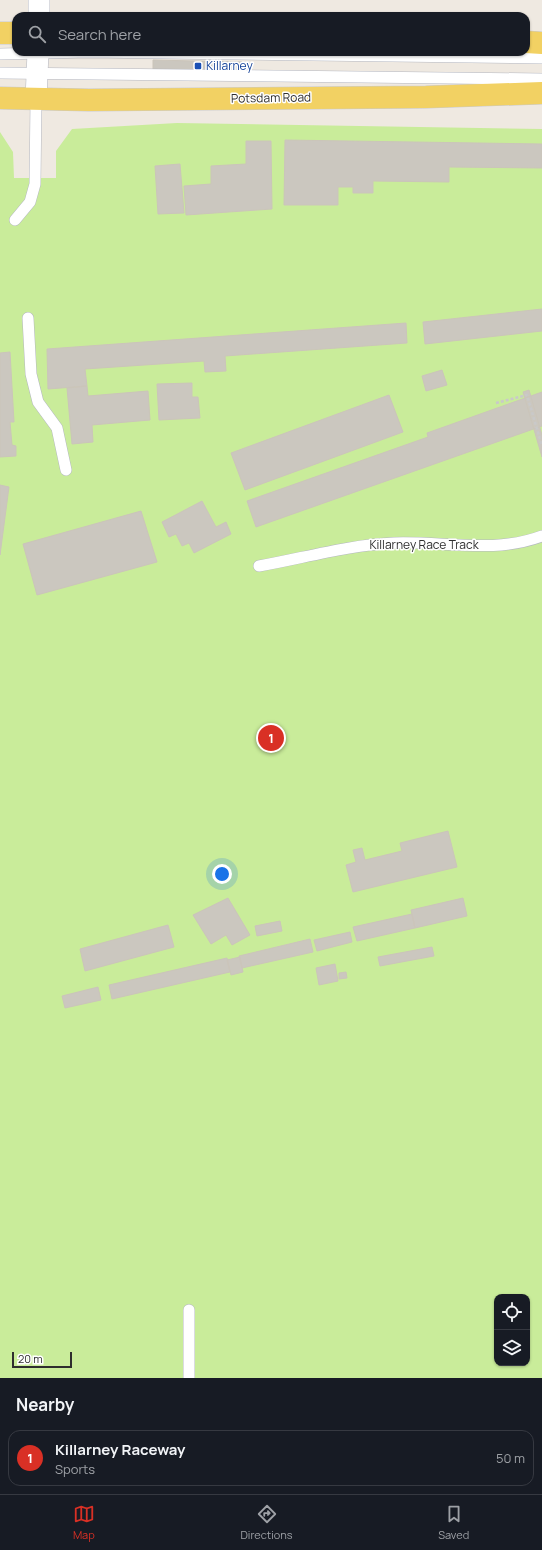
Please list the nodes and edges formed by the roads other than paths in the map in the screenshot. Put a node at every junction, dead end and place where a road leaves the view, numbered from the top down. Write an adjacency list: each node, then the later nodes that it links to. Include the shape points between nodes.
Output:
1 (39, 0): 2 (street)
2 (39, 12)
3 (0, 33): 4 (main road)
4 (12, 33)
5 (530, 42): 6 (main road)
6 (542, 42)
7 (0, 54): 8 (lane)
8 (12, 54)
9 (38, 56): 13 (street)
10 (391, 56): 11 (lane)
11 (542, 58)
12 (0, 73): 13 (lane)
13 (38, 74): 14 (lane); 17 (street)
14 (542, 79)
15 (542, 93): 17 (main road, Potsdam Road, via 411,97)
16 (0, 98): 17 (main road, Potsdam Road)
17 (36, 99): 18 (lane, via 35,184 30,202)
18 (15, 220)
19 (28, 318): 20 (lane, via 31,374 38,402 58,428)
20 (66, 470)
21 (542, 536): 22 (lane, Killarney Race Track, via 522,543 499,546 395,543 356,546)
22 (259, 566)
23 (189, 1310): 24 (lane)
24 (189, 1378)

